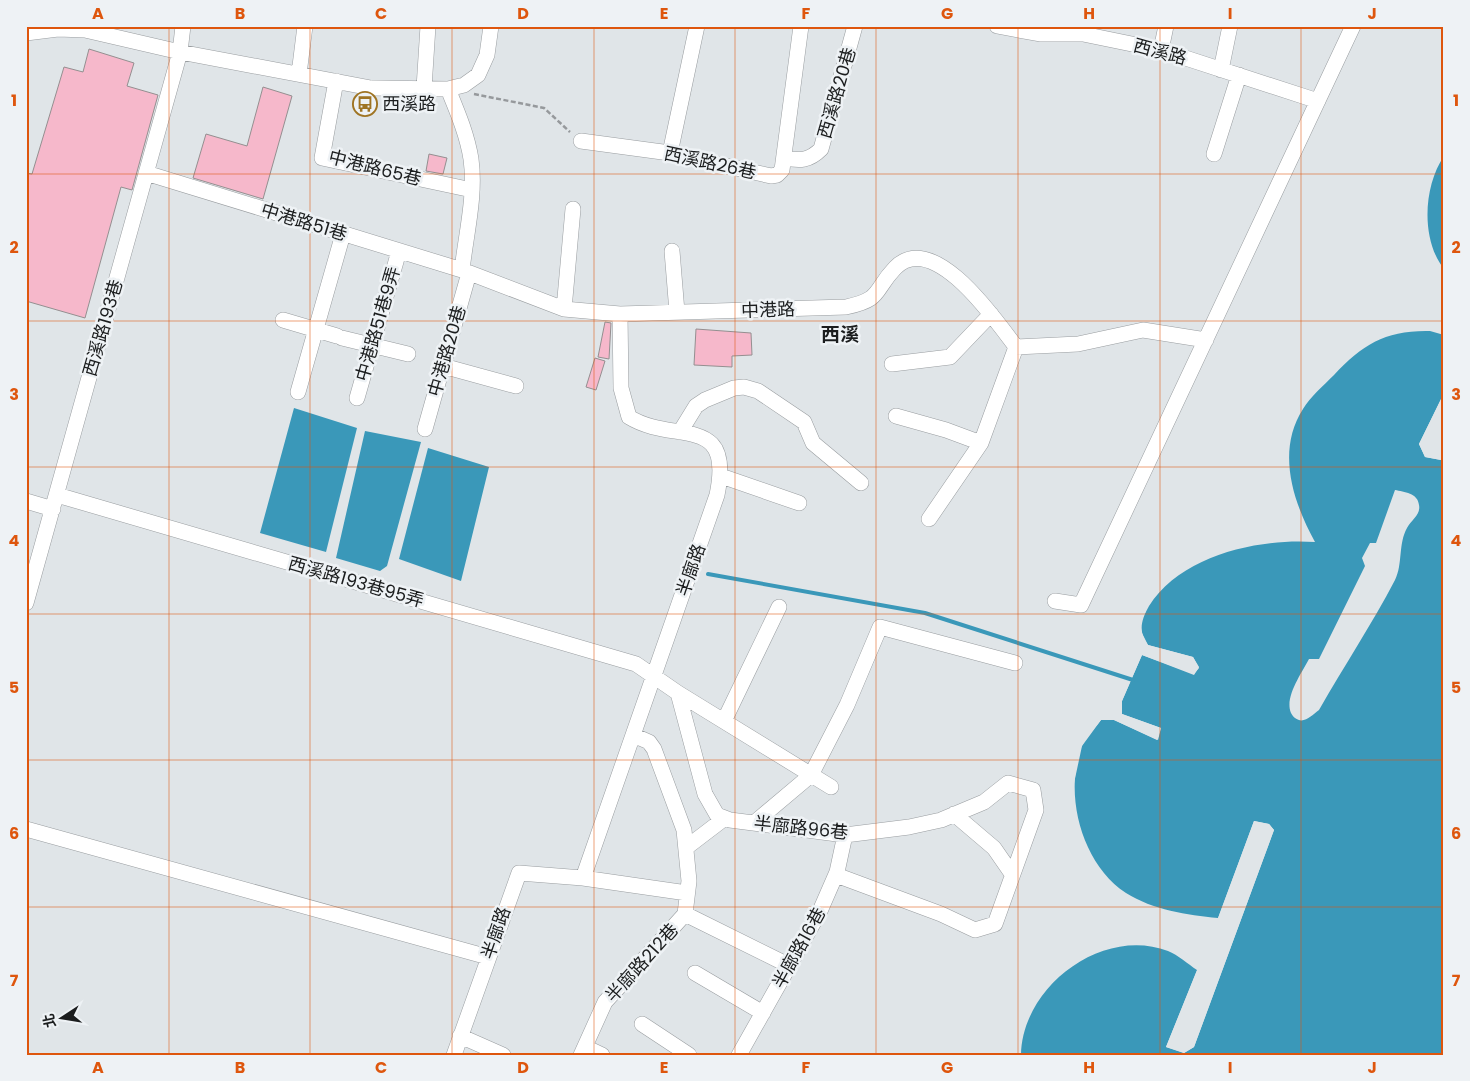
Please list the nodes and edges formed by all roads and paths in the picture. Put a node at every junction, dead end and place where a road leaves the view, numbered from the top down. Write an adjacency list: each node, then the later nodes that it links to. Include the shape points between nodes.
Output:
1 (183, 26): 15 (street, 西溪路193巷)
2 (305, 26): 17 (street)
3 (428, 26): 20 (street)
4 (491, 26): 21 (street, via 487,55 478,75 464,85)
5 (697, 26): 24 (street)
6 (801, 26): 26 (street, 西溪路26巷)
7 (856, 26): 26 (street, 西溪路20巷, via 821,149 806,160)
8 (997, 26): 12 (street, 西溪路, via 1040,34)
9 (1166, 26): 14 (street)
10 (1230, 26): 16 (street)
11 (1354, 26): 22 (street)
12 (1084, 30): 14 (street, 西溪路)
13 (26, 33): 15 (street, via 85,30)
14 (1161, 50): 16 (street, 西溪路)
15 (180, 52): 17 (street); 27 (street, 西溪路193巷)
16 (1221, 70): 18 (street, 西溪路)
17 (299, 74): 19 (street)
18 (1239, 75): 22 (street, 西溪路); 25 (street)
19 (336, 81): 20 (street, via 371,88); 28 (street, 中港路65巷, via 322,158)
20 (424, 88): 21 (street)
21 (448, 89): 23 (path, via 544,108); 28 (street, via 471,159)
22 (1318, 101): 40 (street)
23 (581, 141): 24 (street, 西溪路26巷)
24 (670, 153): 26 (street, 西溪路26巷, via 771,176 782,170)
25 (1214, 154)
26 (784, 158)
27 (146, 173): 30 (street, 中港路51巷); 56 (street, 西溪路193巷)
28 (472, 190): 33 (street)
29 (573, 209): 34 (street)
30 (343, 234): 32 (street, 中港路51巷); 39 (street)
31 (672, 250): 35 (street)
32 (399, 251): 33 (street, 中港路51巷); 41 (street, 中港路51巷9弄)
33 (465, 272): 34 (street, 中港路); 45 (street, 中港路20巷)
34 (564, 309): 36 (street, 中港路)
35 (677, 312): 36 (street, 中港路); 37 (street, 中港路, via 846,307 866,303 878,293 895,268 914,259 926,259 940,264 979,299)
36 (620, 314): 51 (street, 半廍路, via 621,388 629,417 643,426)
37 (990, 314): 42 (street, 中港路); 44 (street, via 950,357)
38 (283, 320): 39 (street)
39 (316, 330): 41 (street); 47 (street)
40 (1206, 340): 42 (street, via 1143,330 1078,344); 59 (street, via 1081,605)
41 (372, 345): 43 (street); 48 (street, 中港路51巷9弄)
42 (1016, 348): 52 (street)
43 (408, 354)
44 (892, 364)
45 (442, 366): 46 (street); 50 (street, 中港路20巷)
46 (516, 386)
47 (298, 392)
48 (357, 398)
49 (896, 416): 52 (street)
50 (425, 428)
51 (680, 432): 53 (street, 半廍路, via 705,437 714,445); 54 (street, via 696,406 734,388 744,387 758,391 804,422 814,443)
52 (981, 443): 58 (street)
53 (721, 476): 57 (street); 63 (street, 半廍路)
54 (861, 482)
55 (26, 501): 56 (street, 西溪路193巷95弄)
56 (55, 502): 60 (street, 西溪路193巷); 63 (street, 西溪路193巷95弄, via 636,664)
57 (799, 503)
58 (929, 519)
59 (1054, 601)
60 (26, 603)
61 (779, 608): 65 (street)
62 (1016, 663): 67 (street, via 880,627 847,705)
63 (652, 675): 64 (street); 66 (street, 半廍路)
64 (678, 693): 65 (street); 70 (street, via 705,794 717,815)
65 (724, 722): 67 (street)
66 (633, 735): 74 (street, 半廍路212巷, via 649,742 654,749 684,830); 77 (street, 半廍路)
67 (811, 775): 68 (street); 71 (street)
68 (831, 787)
69 (954, 814): 73 (street, 半廍路96巷, via 909,827); 75 (street, via 994,848); 75 (street, 半廍路96巷, via 984,802 1008,783 1033,790 1036,810)
70 (725, 818): 71 (street, 半廍路96巷); 74 (street)
71 (754, 823): 73 (street, 半廍路96巷)
72 (26, 829): 80 (street)
73 (845, 835): 76 (street, 半廍路16巷)
74 (687, 848): 78 (street, 半廍路212巷)
75 (1012, 874): 76 (street, via 995,924 975,930 942,914)
76 (836, 875): 81 (street, 半廍路16巷)
77 (583, 878): 78 (street, 半廍路); 80 (street, 半廍路, via 519,873)
78 (687, 893): 79 (street, 半廍路212巷)
79 (685, 914): 81 (street); 86 (street, 半廍路212巷, via 605,1002)
80 (488, 957): 85 (street, 半廍路)
81 (790, 966): 83 (street, 半廍路16巷)
82 (695, 973): 83 (street)
83 (763, 1012): 91 (street, 半廍路16巷)
84 (642, 1024): 90 (street)
85 (460, 1036): 87 (street, 半廍路); 88 (street)
86 (583, 1051): 89 (street)
87 (454, 1055)
88 (503, 1055)
89 (602, 1055)
90 (689, 1055)
91 (739, 1055)

